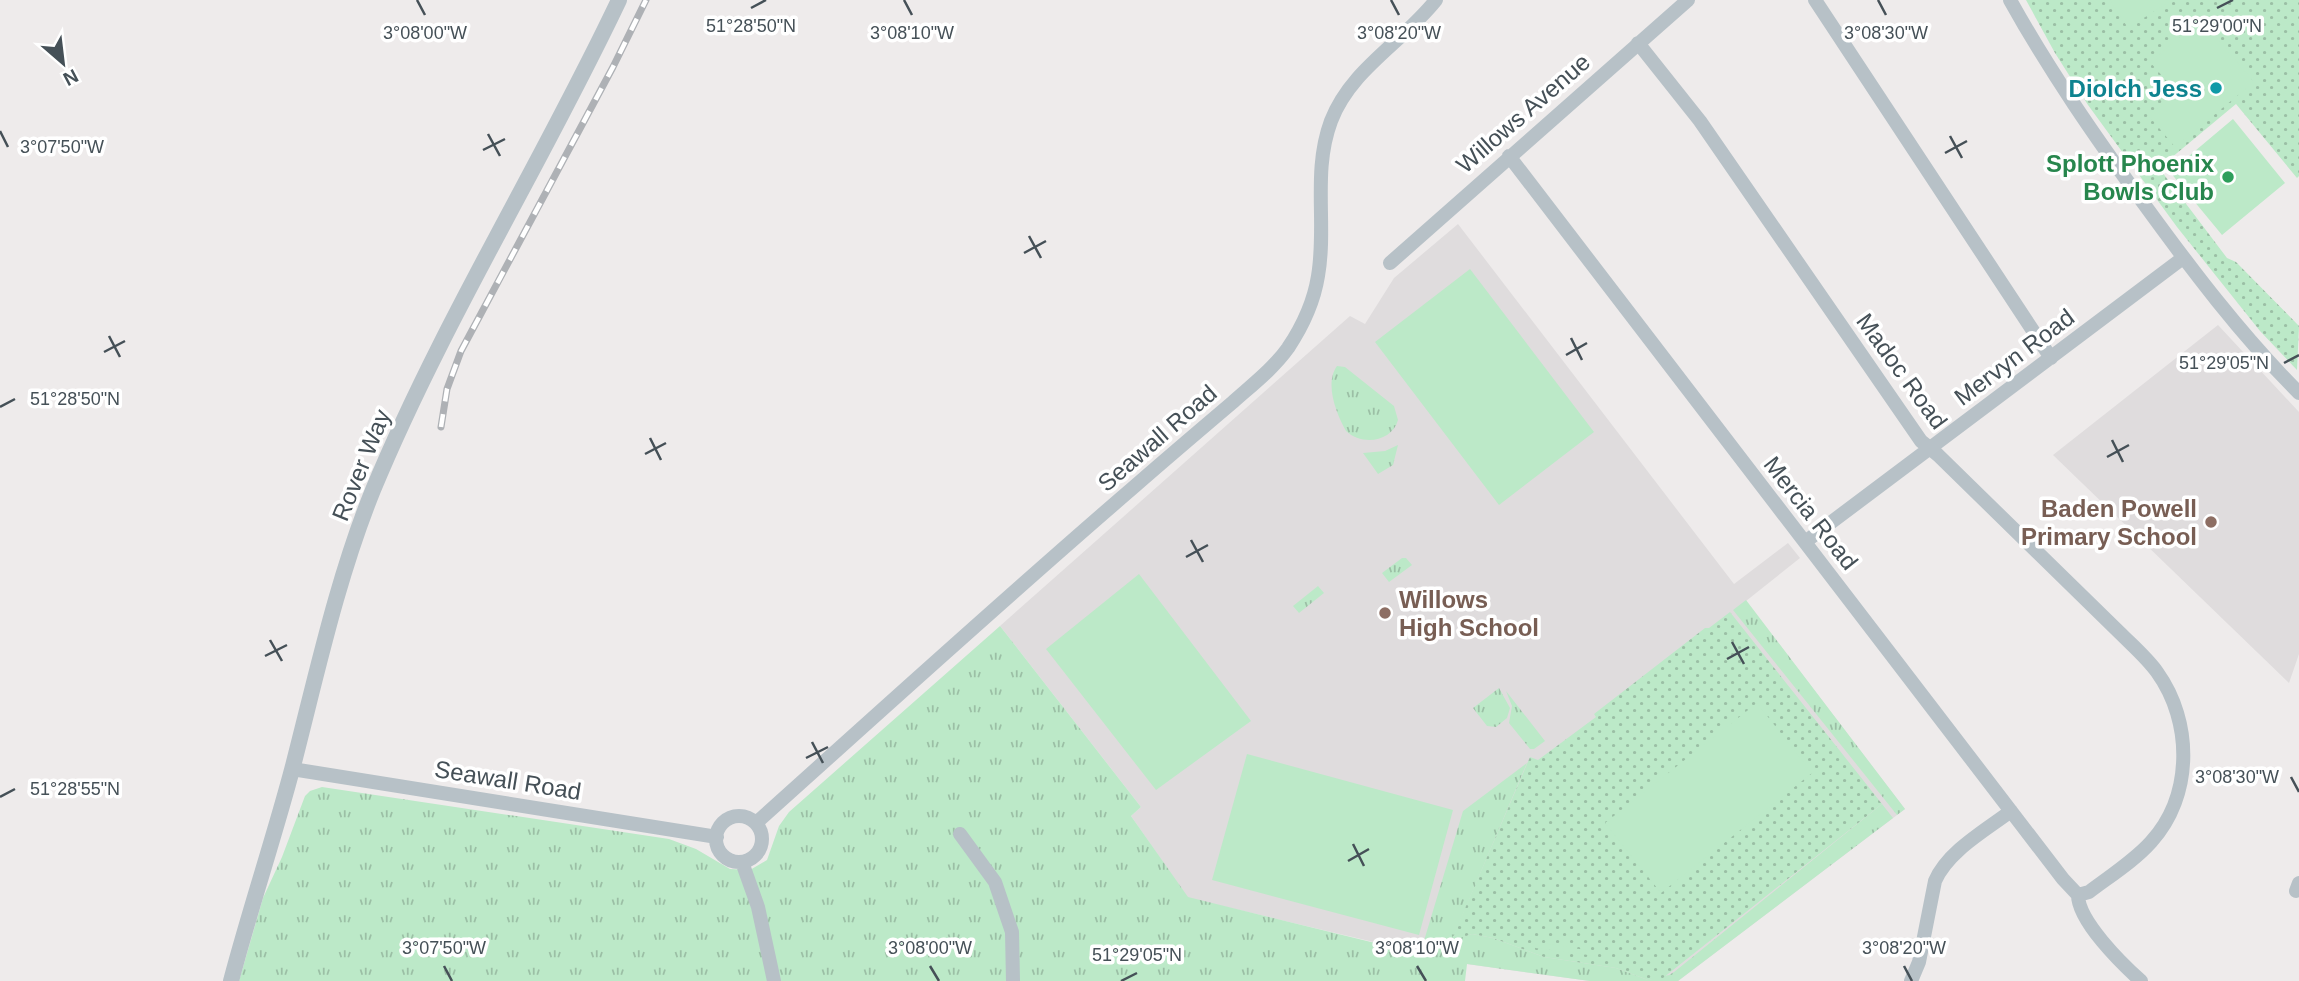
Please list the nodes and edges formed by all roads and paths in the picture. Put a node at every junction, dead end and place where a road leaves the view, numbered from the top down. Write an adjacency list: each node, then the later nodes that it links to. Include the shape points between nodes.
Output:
1 (620, 0): 14 (street, Rover Way, via 397,435 347,562)
2 (1436, 0): 16 (street, Seawall Road, via 1359,75 1335,113 1321,164 1318,277 1299,328 1276,364)
3 (1688, 0): 6 (street, Willows Avenue)
4 (1815, 0): 10 (street)
5 (2010, 0): 8 (street, via 2068,99)
6 (1639, 43): 7 (street, Willows Avenue); 12 (street, Madoc Road, via 1700,121)
7 (1509, 156): 9 (street, Willows Avenue); 13 (street, Mercia Road)
8 (2183, 258): 10 (street, Mervyn Road); 11 (street)
9 (1390, 263)
10 (2051, 358): 12 (street, Mervyn Road)
11 (2299, 393)
12 (1930, 448): 13 (street, Mervyn Road); 20 (street, Madoc Road, via 2150,663 2175,706 2183,749 2175,806 2144,850 2089,892)
13 (1805, 541): 15 (street, Mercia Road)
14 (292, 769): 18 (street, Seawall Road); 21 (street, Rover Way)
15 (2011, 811): 20 (street, Mercia Road); 24 (street, via 1939,872)
16 (756, 823): 18 (street, via 747,817 731,818 720,827); 19 (street, via 762,834 760,849)
17 (960, 834): 23 (street, via 995,882 1012,932)
18 (717, 837): 19 (street, via 722,855)
19 (742, 862): 22 (street, via 758,907)
20 (2078, 895): 25 (street, Mercia Road, via 2082,913)
21 (231, 981)
22 (774, 981)
23 (1013, 981)
24 (1911, 981)
25 (2141, 981)

